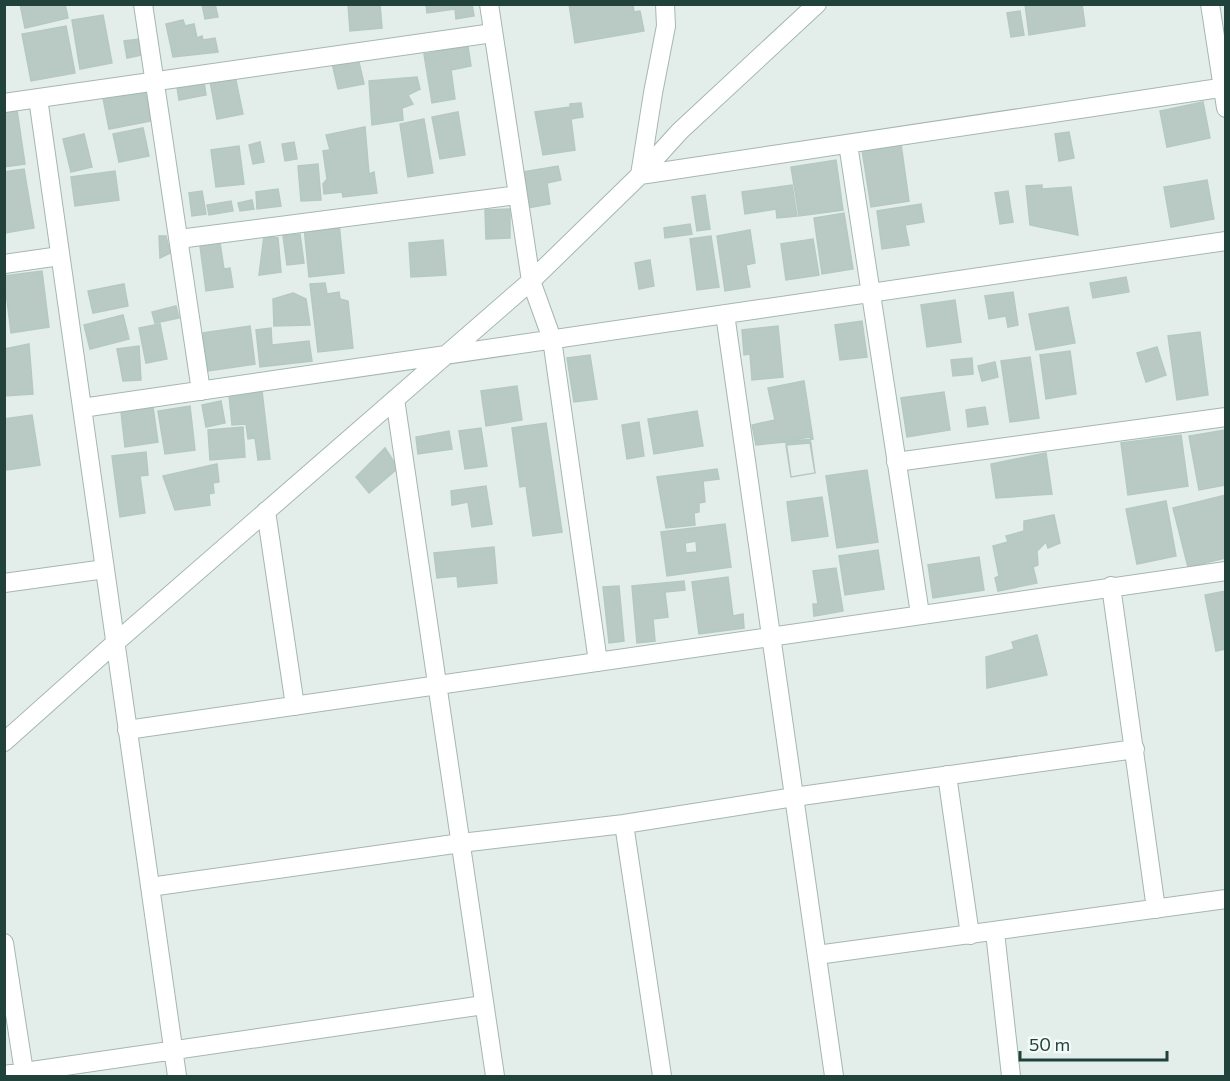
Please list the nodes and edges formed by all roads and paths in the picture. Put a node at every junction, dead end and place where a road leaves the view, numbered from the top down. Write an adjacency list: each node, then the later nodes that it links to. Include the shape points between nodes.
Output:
1 (143, 4): 7 (street)
2 (489, 4): 6 (street)
3 (665, 4): 13 (street, via 666,26)
4 (817, 4): 13 (street, via 680,131)
5 (1210, 4): 8 (street)
6 (493, 33): 7 (street); 14 (street)
7 (155, 81): 9 (street); 15 (street)
8 (1224, 88): 11 (street); 12 (street)
9 (38, 98): 10 (street); 17 (street)
10 (4, 103)
11 (1226, 108)
12 (848, 144): 13 (street); 20 (street)
13 (640, 175): 19 (street)
14 (518, 195): 15 (street); 19 (street)
15 (179, 239): 24 (street)
16 (1226, 241): 20 (street)
17 (60, 256): 18 (street); 26 (street)
18 (4, 264)
19 (531, 281): 22 (street); 23 (street)
20 (871, 292): 21 (street); 28 (street)
21 (725, 314): 22 (street); 35 (street)
22 (552, 339): 23 (street); 37 (street)
23 (448, 354): 24 (street); 25 (street)
24 (201, 390): 26 (street)
25 (395, 399): 29 (street); 38 (street)
26 (82, 408): 30 (street)
27 (1226, 417): 28 (street)
28 (896, 462): 34 (street)
29 (266, 511): 36 (street); 39 (street)
30 (105, 569): 32 (street); 36 (street)
31 (1226, 571): 33 (street)
32 (4, 582)
33 (1111, 586): 34 (street); 42 (street)
34 (920, 614): 35 (street)
35 (770, 636): 37 (street); 44 (street)
36 (115, 643): 40 (street); 41 (street)
37 (598, 662): 38 (street)
38 (437, 685): 39 (street); 46 (street)
39 (295, 706): 40 (street)
40 (127, 730): 47 (street)
41 (4, 742)
42 (1135, 749): 43 (street); 49 (street)
43 (947, 775): 44 (street); 51 (street)
44 (794, 797): 45 (street); 53 (street)
45 (624, 824): 46 (street); 60 (street)
46 (461, 843): 47 (street); 54 (street)
47 (150, 887): 55 (street)
48 (1226, 899): 49 (street)
49 (1156, 909): 50 (street)
50 (995, 932): 51 (street); 62 (street)
51 (970, 935): 53 (street)
52 (4, 944): 56 (street)
53 (817, 955): 61 (street)
54 (484, 1005): 55 (street); 59 (street)
55 (172, 1050): 56 (street); 58 (street)
56 (24, 1072): 57 (street)
57 (4, 1075)
58 (177, 1077)
59 (495, 1077)
60 (662, 1077)
61 (834, 1077)
62 (1011, 1077)

